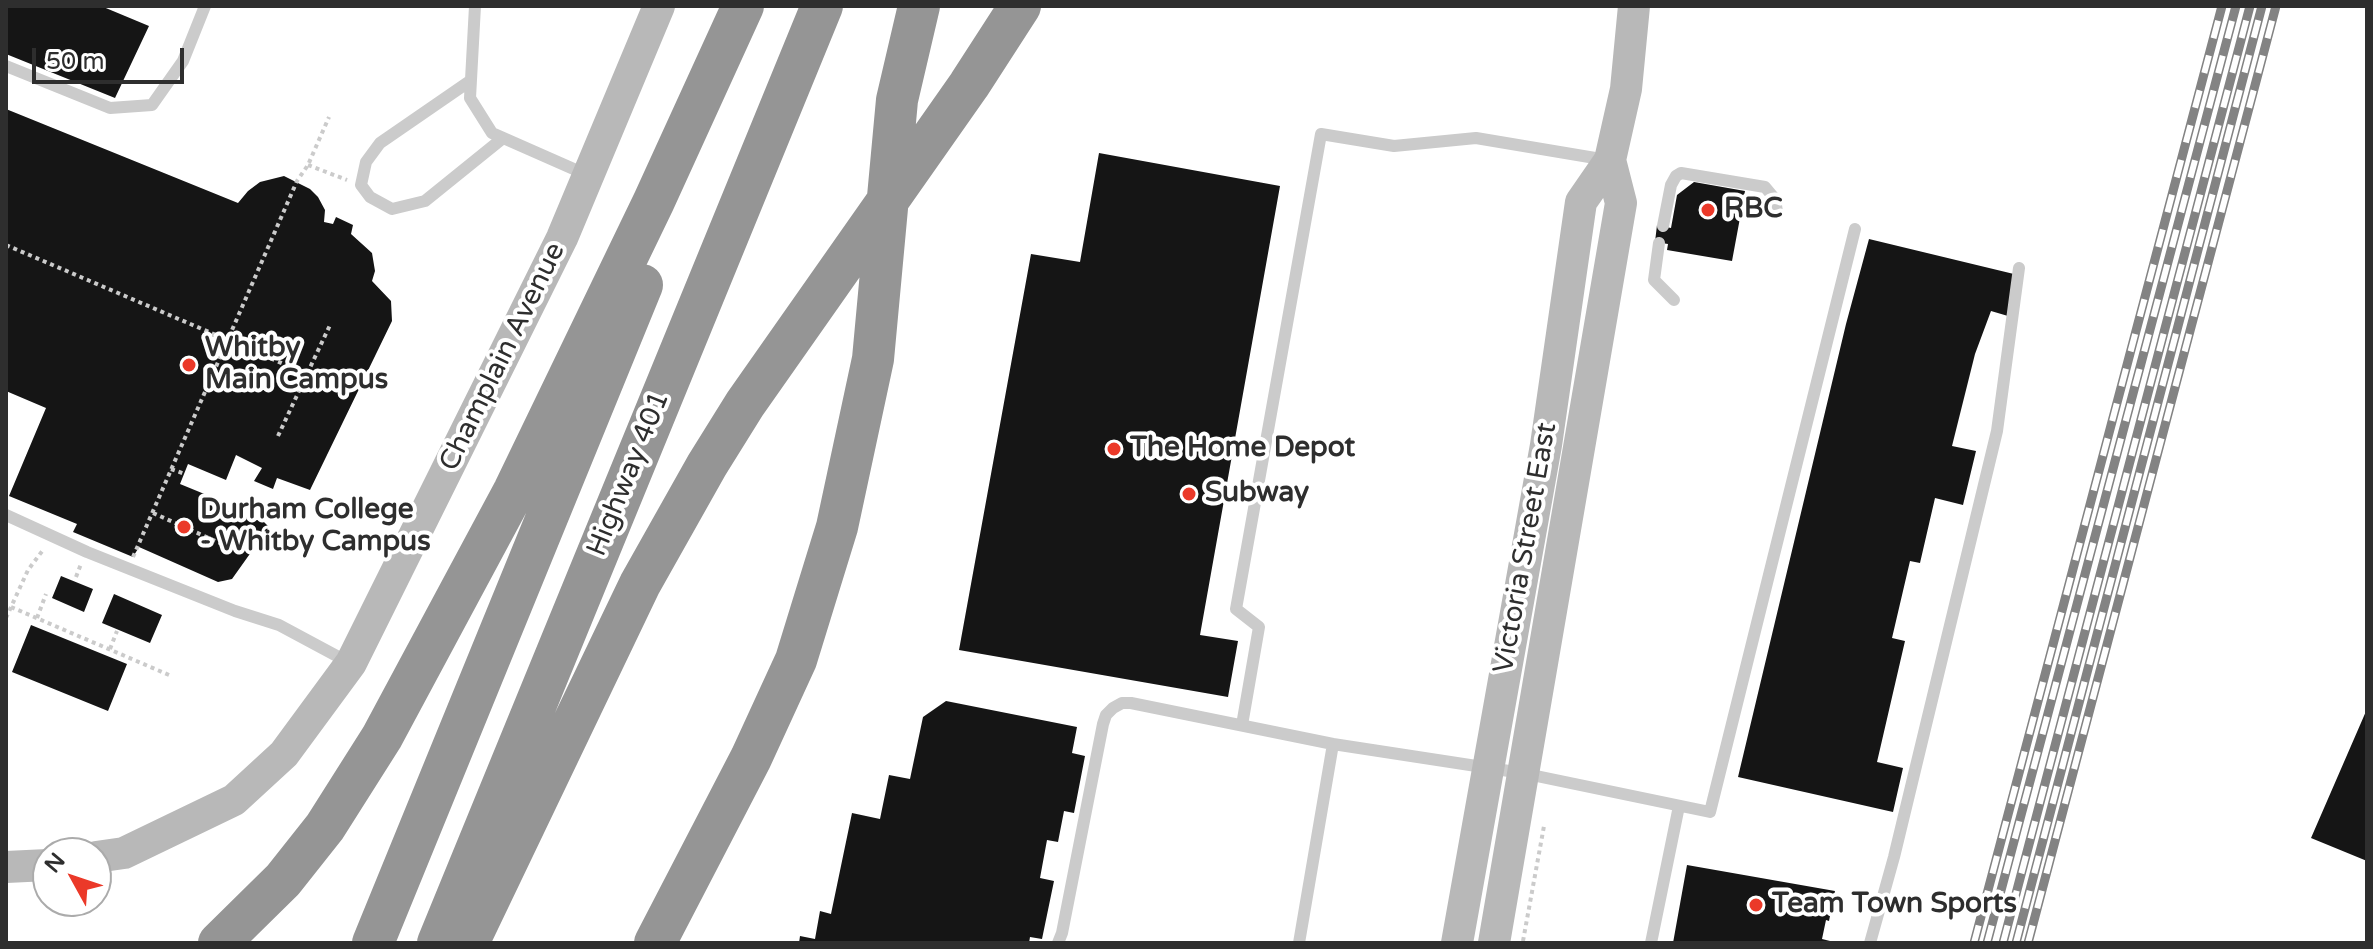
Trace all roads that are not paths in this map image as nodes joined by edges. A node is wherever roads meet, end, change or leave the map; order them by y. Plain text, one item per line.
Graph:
1 (205, 6) edge
2 (475, 6) edge
3 (659, 6) edge
4 (743, 6) edge
5 (755, 6) edge
6 (822, 6) edge
7 (919, 6) edge
8 (1020, 6) edge
9 (1634, 6) edge
10 (6, 66) edge
11 (470, 81) junction
12 (503, 138) junction
13 (1610, 160) junction
14 (588, 176) junction
15 (1777, 212) dead end
16 (1663, 226) dead end
17 (1855, 229) dead end
18 (1659, 243) dead end
19 (2019, 268) dead end
20 (1674, 300) dead end
21 (6, 515) edge
22 (351, 663) junction
23 (1242, 725) junction
24 (1333, 744) junction
25 (1488, 768) junction
26 (1522, 773) junction
27 (1679, 806) junction
28 (112, 855) edge
29 (699, 863) junction
30 (32, 866) edge
31 (6, 867) edge
32 (1303, 942) edge
33 (219, 943) edge
34 (373, 943) edge
35 (438, 943) edge
36 (468, 943) edge
37 (642, 943) edge
38 (655, 943) edge
39 (1058, 943) edge
40 (1457, 943) edge
41 (1494, 943) edge
42 (1651, 943) edge
43 (1870, 943) edge

1 - 10 lane
2 - 11 lane
3 - 14 main road, Champlain Avenue
4 - 33 highway
5 - 34 highway
6 - 35 highway, Highway 401
7 - 29 highway
8 - 36 highway
9 - 13 main road, Victoria Street East
11 - 12 lane
11 - 12 lane
12 - 14 lane
13 - 23 lane
13 - 25 main road, Victoria Street East
13 - 26 main road, Victoria Street East
14 - 22 main road, Champlain Avenue
15 - 16 lane
17 - 27 lane
18 - 20 lane
19 - 43 lane
21 - 22 lane
22 - 28 main road, Champlain Avenue
23 - 24 lane
23 - 39 lane
24 - 25 lane
24 - 32 lane
25 - 26 lane
25 - 40 main road, Victoria Street East
26 - 27 lane
26 - 41 main road, Victoria Street East
27 - 42 lane
29 - 37 highway
29 - 38 highway
30 - 31 main road

